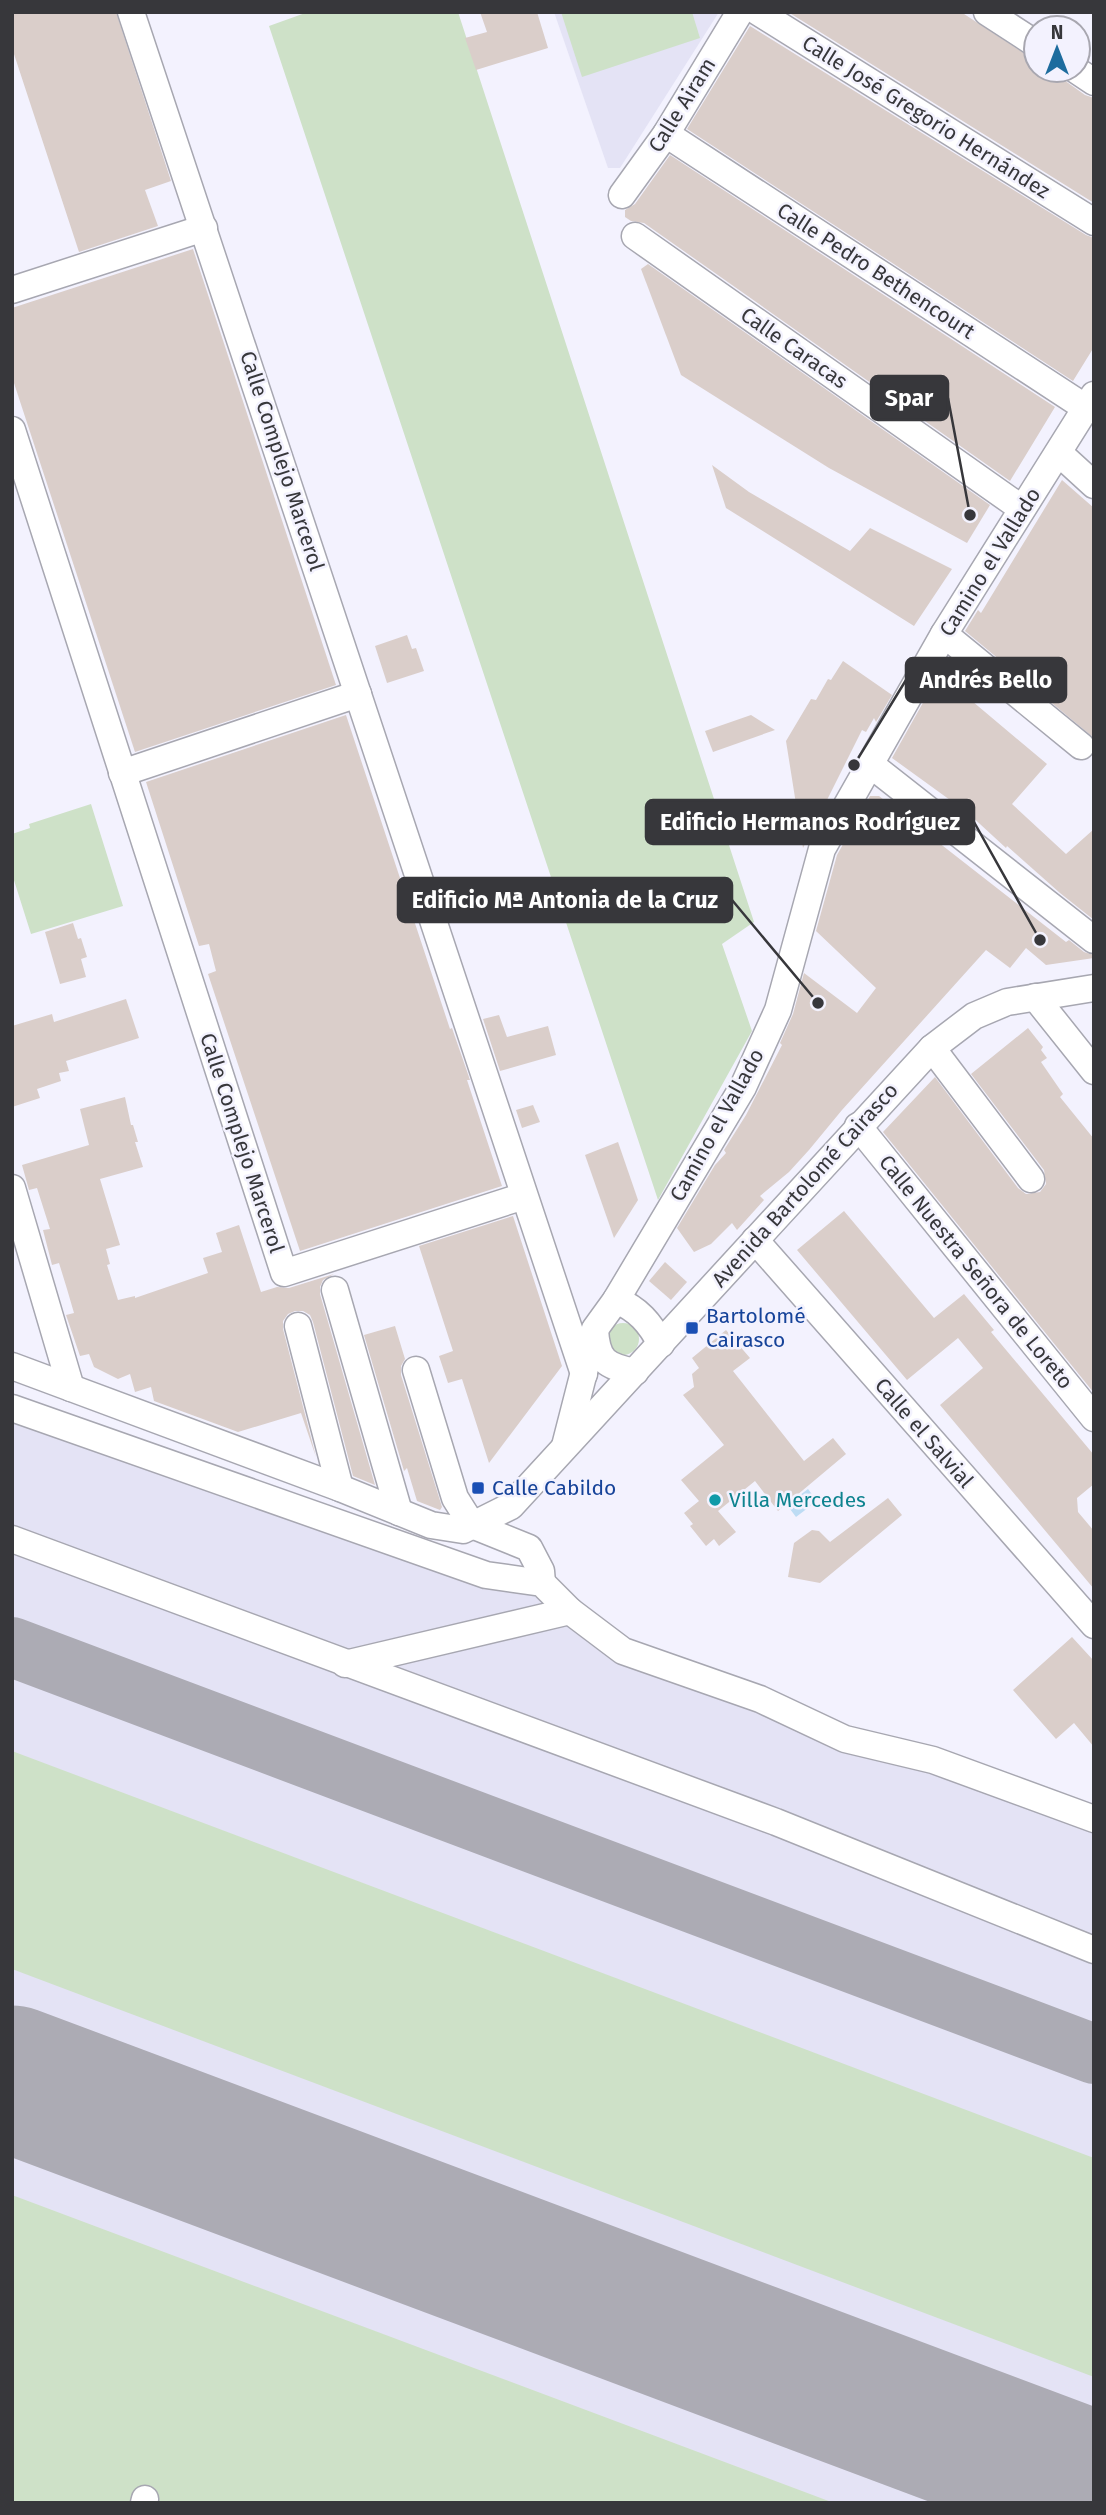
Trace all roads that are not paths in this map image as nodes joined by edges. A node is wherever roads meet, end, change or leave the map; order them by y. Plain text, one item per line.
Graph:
1 (131, 12) edge
2 (740, 12) edge
3 (758, 12) edge
4 (988, 12) edge
5 (1022, 35) edge
6 (666, 134) junction
7 (622, 195) dead end
8 (1094, 222) edge
9 (204, 228) junction
10 (635, 236) dead end
11 (12, 290) edge
12 (1090, 402) edge
13 (12, 430) edge
14 (1059, 453) junction
15 (1094, 485) edge
16 (1021, 509) junction
17 (944, 634) junction
18 (358, 694) junction
19 (1081, 746) dead end
20 (870, 764) junction
21 (122, 773) junction
22 (1094, 940) edge
23 (1094, 988) edge
24 (1035, 997) junction
25 (932, 1048) junction
26 (1094, 1071) edge
27 (858, 1126) junction
28 (1031, 1180) dead end
29 (12, 1188) edge
30 (524, 1195) junction
31 (755, 1240) junction
32 (334, 1290) dead end
33 (616, 1300) junction
34 (567, 1321) junction
35 (298, 1326) dead end
36 (595, 1329) junction
37 (662, 1344) junction
38 (12, 1366) edge
39 (416, 1370) dead end
40 (635, 1372) junction
41 (584, 1374) junction
42 (71, 1388) junction
43 (12, 1408) edge
44 (1094, 1418) edge
45 (564, 1451) junction
46 (340, 1488) junction
47 (400, 1512) junction
48 (467, 1527) junction
49 (12, 1539) edge
50 (542, 1583) junction
51 (570, 1611) junction
52 (1094, 1626) edge
53 (345, 1664) junction
54 (1094, 1819) edge
55 (1094, 1950) edge

1 - 9 street, Calle Complejo Marcerol
2 - 6 street, Calle Airam
3 - 8 street, Calle José Gregorio Hernández
4 - 5 street
6 - 7 street, Calle Airam
6 - 12 street, Calle Pedro Bethencourt
9 - 11 street
9 - 18 street, Calle Complejo Marcerol
10 - 16 street, Calle Caracas
12 - 14 street, Camino el Vallado
13 - 21 street, Calle Complejo Marcerol
14 - 15 street
14 - 16 street, Camino el Vallado
16 - 17 street, Camino el Vallado
17 - 19 street
17 - 20 street, Camino el Vallado
18 - 21 street
18 - 30 street, Calle Complejo Marcerol
20 - 22 street
20 - 33 street, Camino el Vallado
21 - 30 street, Calle Complejo Marcerol
23 - 24 street, Avenida Bartolomé Cairasco
24 - 25 street, Avenida Bartolomé Cairasco
24 - 26 street
25 - 27 street, Avenida Bartolomé Cairasco
25 - 28 street
27 - 31 street, Avenida Bartolomé Cairasco
27 - 44 street, Calle Nuestra Señora de Loreto
29 - 42 street
30 - 34 street, Calle Complejo Marcerol
31 - 37 street, Avenida Bartolomé Cairasco
31 - 52 street, Calle el Salvial
32 - 47 street
33 - 36 street, Camino el Vallado
33 - 37 street
34 - 36 street
34 - 41 street, Calle Complejo Marcerol
35 - 46 street
36 - 40 street
36 - 41 street, Camino el Vallado
37 - 40 street, Avenida Bartolomé Cairasco
38 - 42 street
39 - 48 street
40 - 45 street, Avenida Bartolomé Cairasco
41 - 45 street, Camino el Vallado
42 - 46 street
43 - 50 street
45 - 48 street, Avenida Bartolomé Cairasco
46 - 47 street
47 - 48 street
48 - 50 street
49 - 53 street
50 - 51 street
51 - 53 street
51 - 54 street
53 - 55 street

